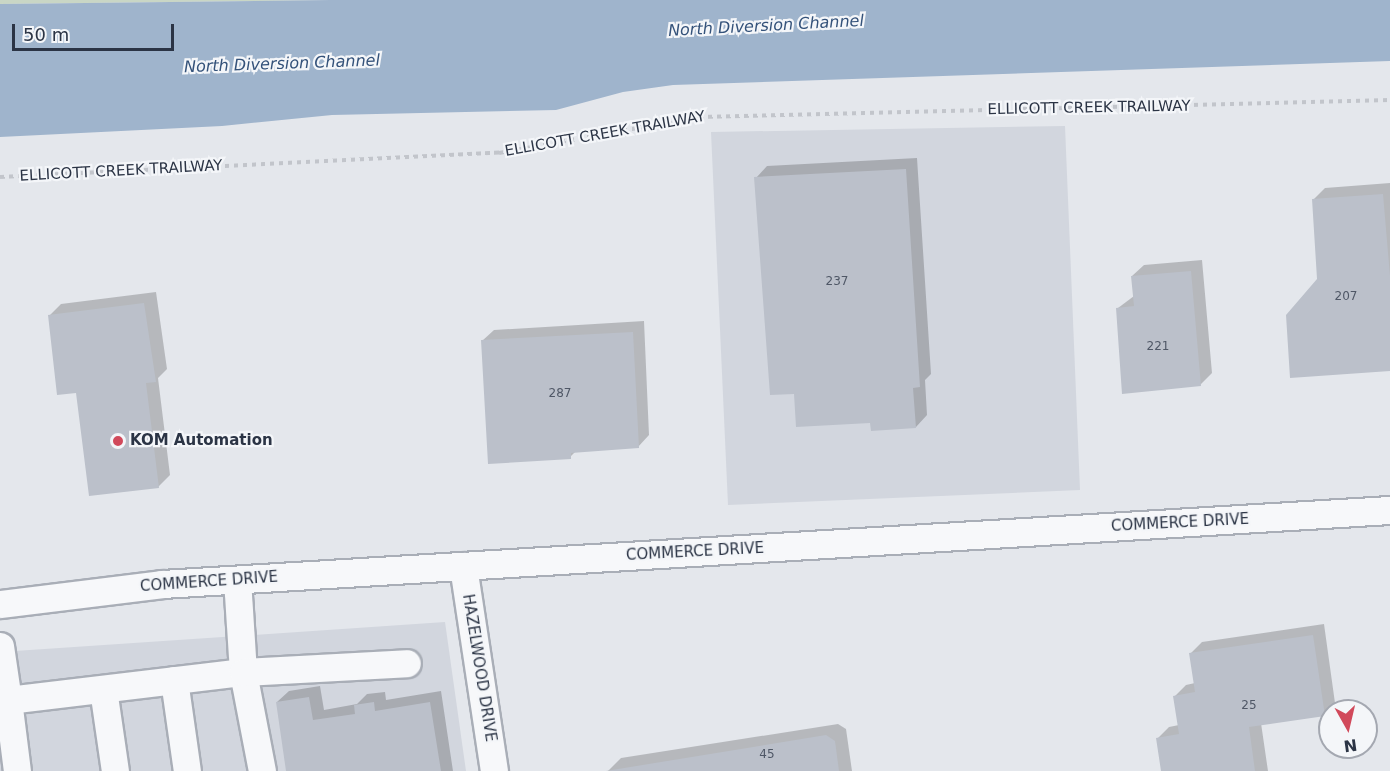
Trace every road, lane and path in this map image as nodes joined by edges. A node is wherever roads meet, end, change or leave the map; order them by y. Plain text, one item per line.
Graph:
1 (1390, 100) edge
2 (0, 177) edge
3 (1390, 510) edge
4 (463, 566) junction
5 (237, 580) junction
6 (0, 604) edge
7 (0, 646) edge
8 (407, 663) dead end
9 (243, 672) junction
10 (174, 680) junction
11 (103, 689) junction
12 (8, 700) junction
13 (17, 771) edge
14 (116, 771) edge
15 (188, 771) edge
16 (262, 771) edge
17 (494, 771) edge

1 - 2 path, ELLICOTT CREEK TRAILWAY
3 - 4 street, COMMERCE DRIVE
4 - 5 street, COMMERCE DRIVE
4 - 17 street, HAZELWOOD DRIVE
5 - 6 street, COMMERCE DRIVE
5 - 9 street
7 - 12 street
8 - 9 street
9 - 10 street
9 - 16 street
10 - 11 street
10 - 15 street
11 - 12 street
11 - 14 street
12 - 13 street

